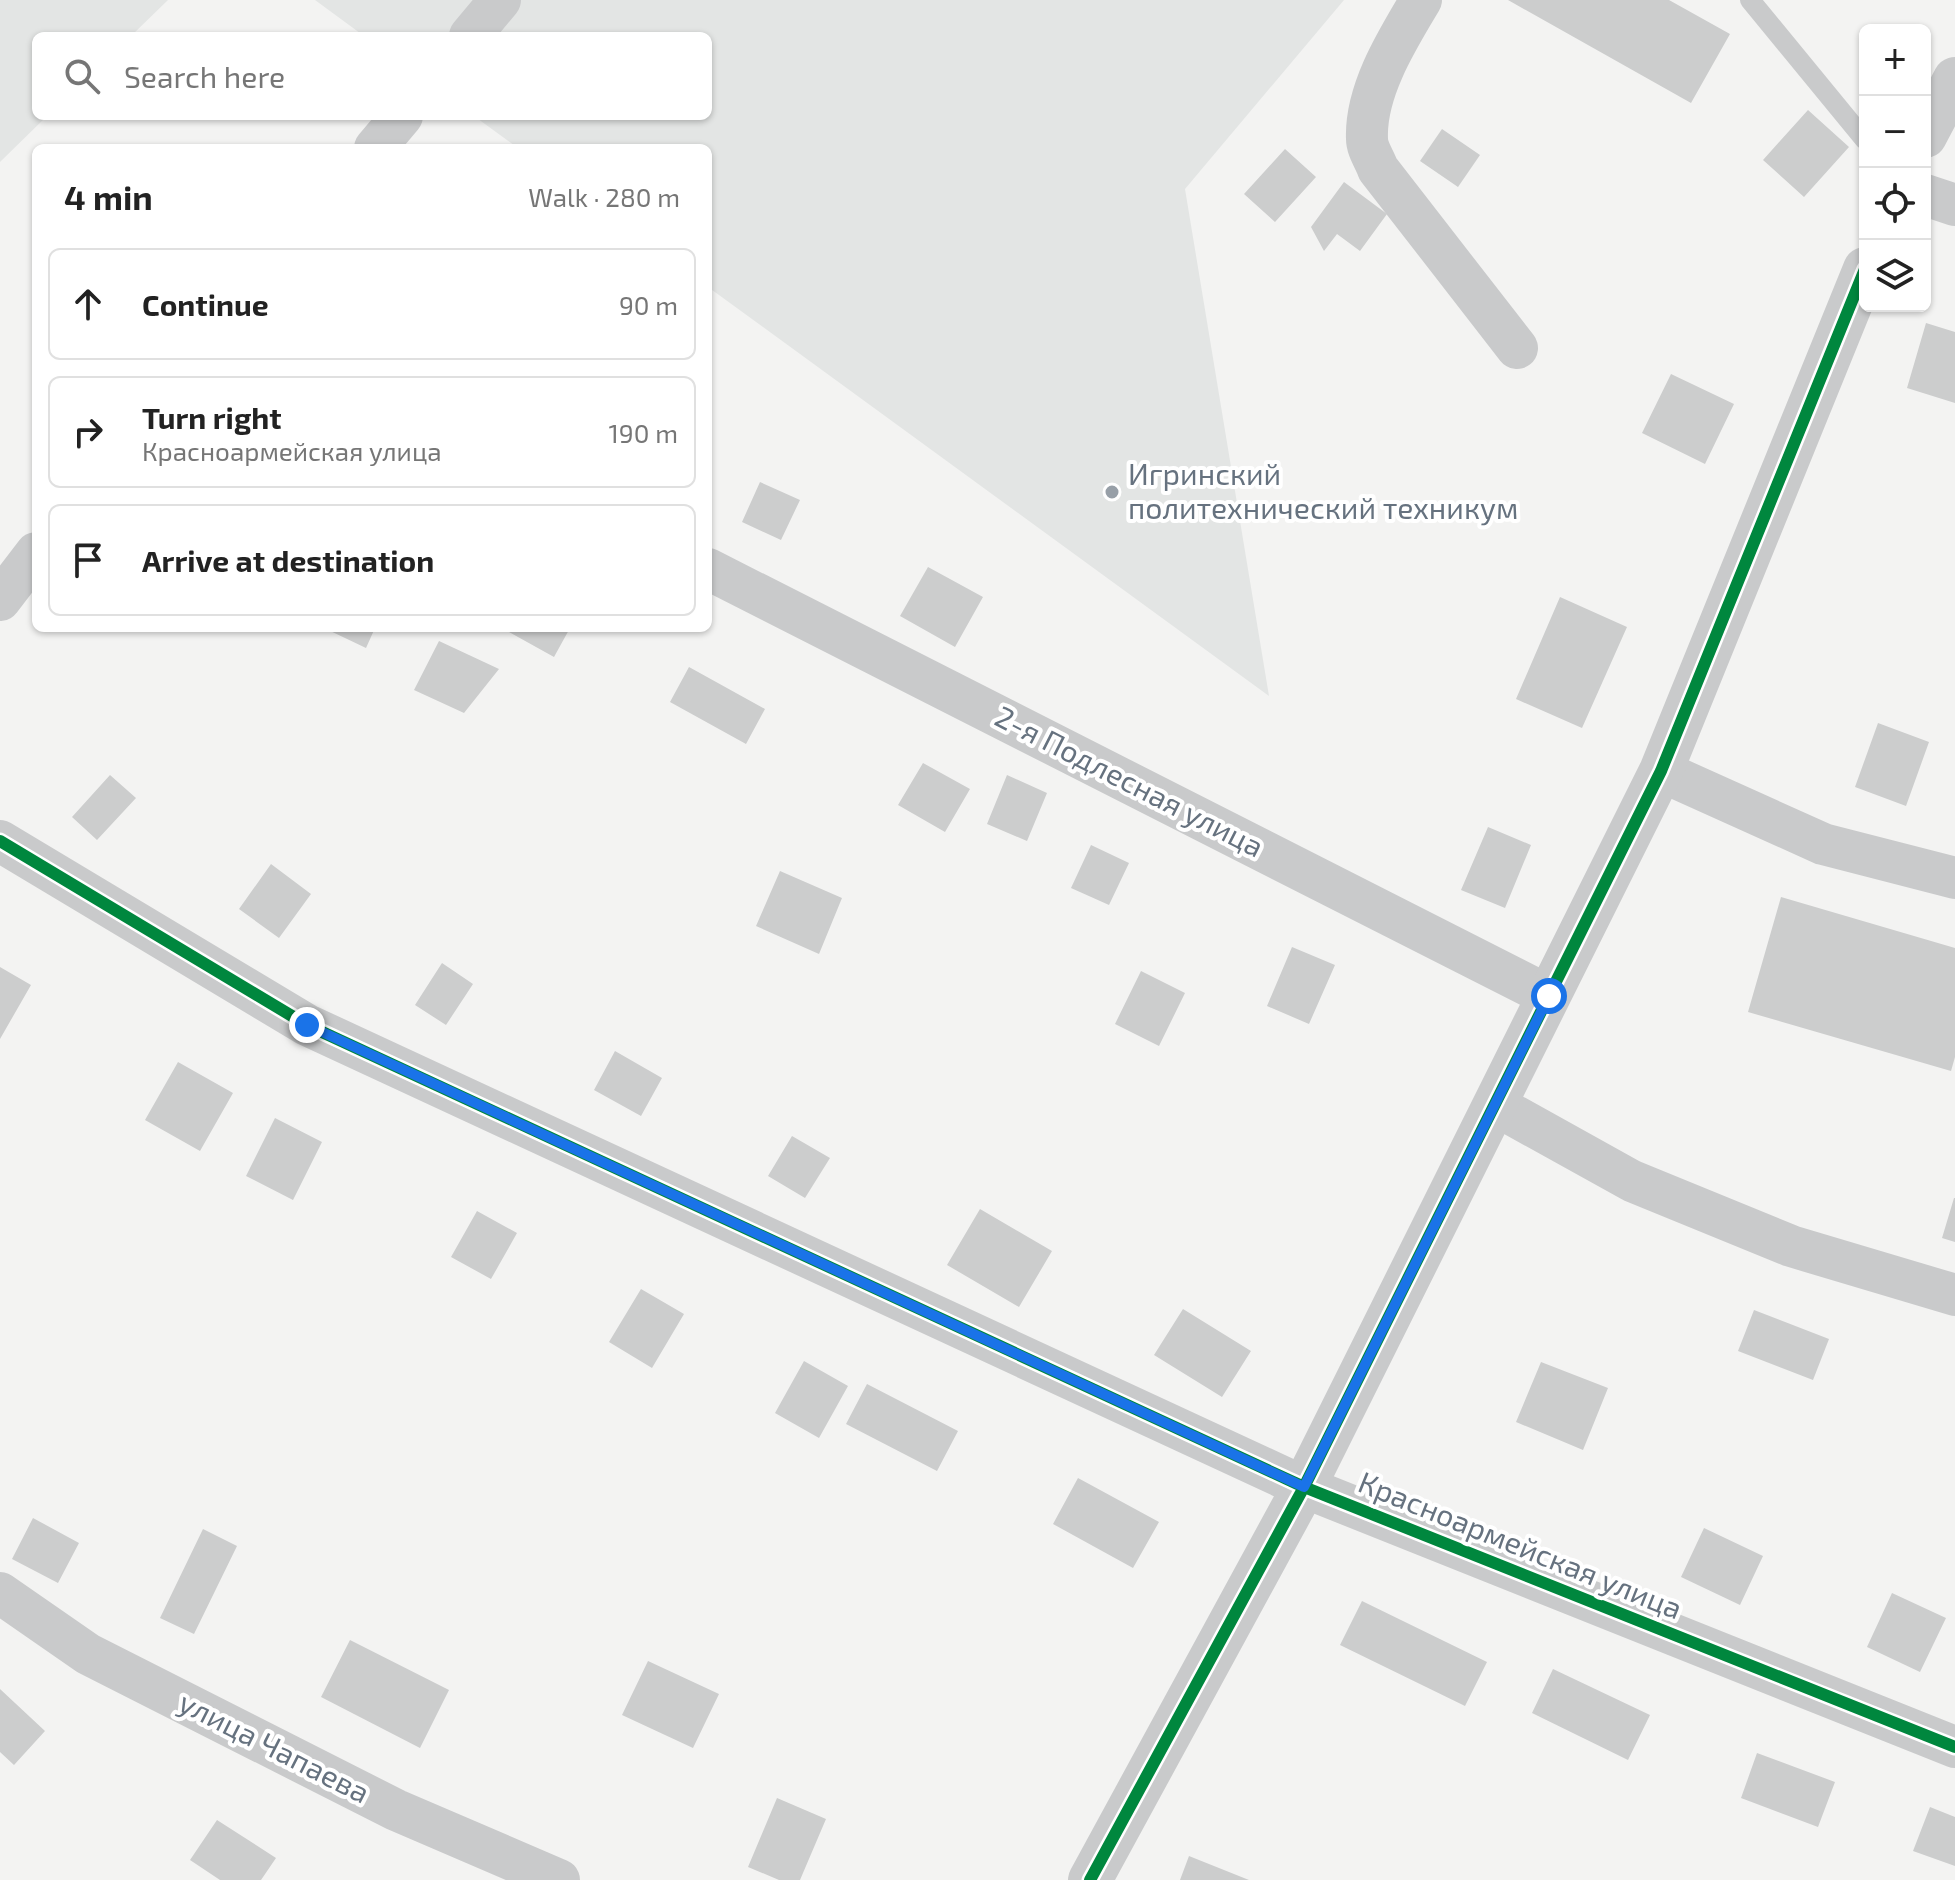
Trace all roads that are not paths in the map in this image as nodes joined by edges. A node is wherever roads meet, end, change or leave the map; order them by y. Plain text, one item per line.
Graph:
1 (500, 0) edge
2 (1421, 0) edge
3 (1750, 0) edge
4 (473, 32) edge
5 (1955, 79) edge
6 (399, 120) edge
7 (1931, 125) edge
8 (1859, 133) edge
9 (378, 144) edge
10 (1931, 197) edge
11 (1955, 205) edge
12 (1859, 284) edge
13 (1517, 348) dead end
14 (32, 558) edge
15 (712, 571) edge
16 (0, 600) edge
17 (1661, 771) junction
18 (0, 841) edge
19 (1955, 878) edge
20 (1549, 996) junction
21 (1495, 1105) junction
22 (1955, 1295) edge
23 (1304, 1487) junction
24 (0, 1593) edge
25 (1955, 1747) edge
26 (559, 1880) edge
27 (1090, 1880) edge

1 - 4 street
2 - 13 street
3 - 8 lane
5 - 7 street
6 - 9 street
10 - 11 street
12 - 17 street
14 - 16 street
15 - 20 street, 2-я Подлесная улица
17 - 19 street
17 - 20 street
18 - 23 street, Красноармейская улица
20 - 21 street
21 - 22 street
21 - 23 street
23 - 25 street, Красноармейская улица
23 - 27 street
24 - 26 street, улица Чапаева

